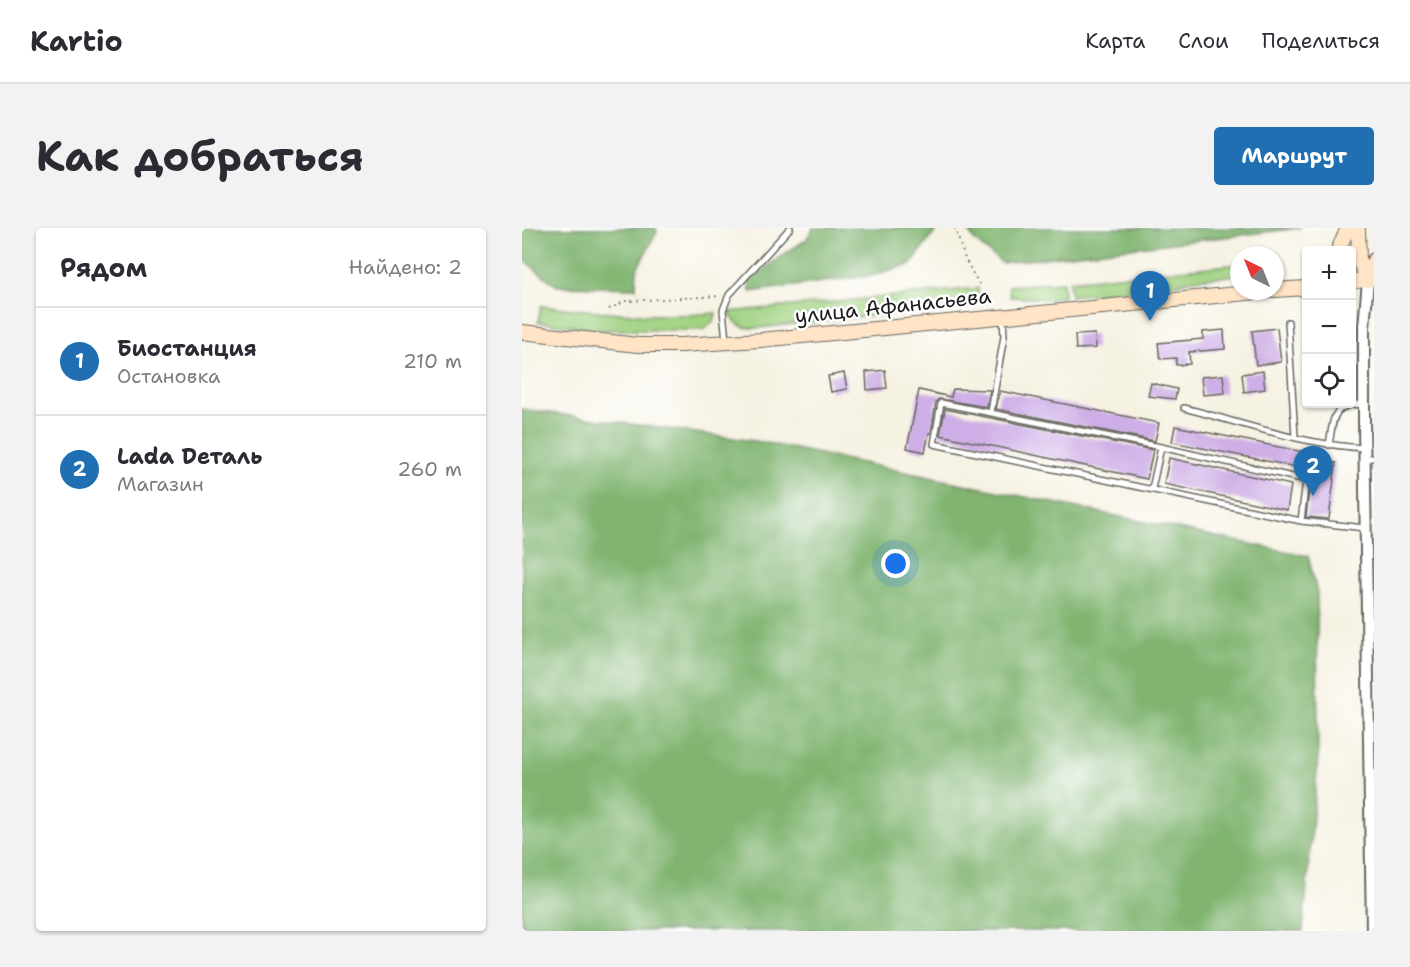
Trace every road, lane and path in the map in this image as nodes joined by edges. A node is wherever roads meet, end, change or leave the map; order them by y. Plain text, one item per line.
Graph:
1 (790, 228) edge
2 (954, 228) edge
3 (1347, 228) edge
4 (1358, 228) edge
5 (1340, 246) edge
6 (1374, 260) edge
7 (1372, 280) edge
8 (1356, 282) edge
9 (980, 284) dead end
10 (1302, 288) edge
11 (1284, 289) edge
12 (1230, 295) edge
13 (729, 296) junction
14 (609, 309) dead end
15 (1003, 316) junction
16 (1288, 322) dead end
17 (522, 332) edge
18 (726, 342) junction
19 (1364, 404) junction
20 (1184, 408) dead end
21 (991, 412) junction
22 (1369, 423) edge
23 (1295, 437) junction
24 (1329, 445) junction
25 (1161, 447) junction
26 (1368, 455) edge
27 (1152, 489) junction
28 (1301, 521) junction
29 (1366, 528) junction
30 (1370, 547) edge
31 (1372, 931) edge

1 - 13 lane
2 - 9 path
3 - 5 main road
4 - 7 main road
6 - 7 main road
7 - 8 main road
7 - 19 street
10 - 11 main road
12 - 15 main road, улица Афанасьева
13 - 14 path
13 - 18 lane
15 - 18 main road, улица Афанасьева
15 - 21 lane
16 - 23 lane
17 - 18 main road, улица Афанасьева
19 - 22 street
19 - 24 lane
20 - 23 lane
21 - 25 lane
21 - 27 lane
22 - 26 street
23 - 24 lane
24 - 26 lane
25 - 27 lane
25 - 28 lane
26 - 29 street
27 - 28 lane
28 - 29 lane
29 - 30 street
30 - 31 street

